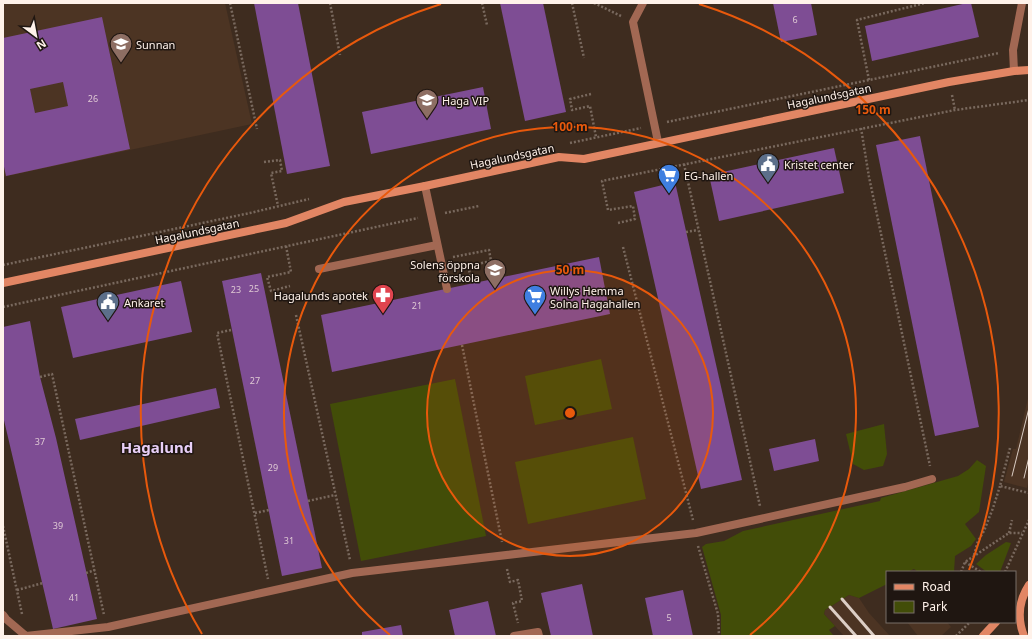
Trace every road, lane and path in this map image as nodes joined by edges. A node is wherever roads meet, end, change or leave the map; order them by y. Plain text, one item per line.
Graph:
1 (230, 3) edge
2 (330, 3) edge
3 (482, 3) edge
4 (572, 3) edge
5 (594, 3) edge
6 (643, 3) edge
7 (925, 3) edge
8 (1022, 3) edge
9 (633, 22) junction
10 (487, 25) dead end
11 (340, 55) dead end
12 (584, 58) dead end
13 (1029, 70) edge
14 (1014, 71) junction
15 (869, 80) dead end
16 (591, 94) dead end
17 (1029, 100) edge
18 (862, 128) junction
19 (257, 129) dead end
20 (596, 138) dead end
21 (658, 142) junction
22 (264, 162) dead end
23 (684, 164) junction
24 (425, 186) junction
25 (278, 206) dead end
26 (480, 206) dead end
27 (431, 215) junction
28 (618, 223) dead end
29 (698, 230) junction
30 (686, 232) dead end
31 (438, 245) junction
32 (286, 246) junction
33 (623, 247) dead end
34 (440, 260) junction
35 (319, 269) dead end
36 (471, 278) dead end
37 (3, 283) edge
38 (290, 286) dead end
39 (447, 289) dead end
40 (3, 307) edge
41 (296, 315) dead end
42 (231, 330) dead end
43 (462, 345) dead end
44 (40, 377) dead end
45 (1010, 448) dead end
46 (932, 479) joint
47 (1000, 486) junction
48 (1029, 493) edge
49 (335, 495) junction
50 (308, 501) dead end
51 (269, 510) dead end
52 (255, 513) junction
53 (762, 518) junction
54 (1012, 520) dead end
55 (1029, 520) edge
56 (3, 526) edge
57 (696, 533) junction
58 (1009, 533) junction
59 (1022, 533) junction
60 (699, 548) dead end
61 (505, 555) junction
62 (974, 556) junction
63 (965, 562) junction
64 (94, 570) junction
65 (961, 571) edge
66 (979, 571) edge
67 (1005, 571) edge
68 (86, 573) dead end
69 (352, 573) junction
70 (510, 582) dead end
71 (43, 583) dead end
72 (1027, 589) edge
73 (17, 590) junction
74 (271, 591) junction
75 (1016, 601) edge
76 (3, 615) edge
77 (969, 623) edge
78 (995, 623) edge
79 (107, 627) junction
80 (520, 630) dead end
81 (26, 636) edge
82 (514, 636) edge
83 (539, 636) edge
84 (719, 636) edge
85 (956, 636) edge
86 (983, 636) edge
87 (1024, 636) edge

1 - 19 path
2 - 11 path
3 - 10 path
4 - 12 path
5 - 9 path
6 - 9 street
7 - 15 path
8 - 14 street
9 - 21 street
13 - 14 street, Hagalundsgatan
14 - 21 street, Hagalundsgatan
16 - 20 path
17 - 18 path
18 - 23 path
18 - 46 path
21 - 24 street, Hagalundsgatan
22 - 25 path
23 - 28 path
23 - 29 path
24 - 27 street
24 - 37 street, Hagalundsgatan
26 - 27 path
27 - 31 street
27 - 32 path
29 - 30 path
29 - 53 path
31 - 34 street
31 - 35 street
32 - 38 path
32 - 40 path
33 - 57 path
34 - 36 path
34 - 39 street
41 - 49 path
42 - 52 path
43 - 61 path
44 - 64 path
45 - 47 path
46 - 53 street
47 - 48 path
47 - 62 path
49 - 50 path
49 - 69 path
51 - 52 path
52 - 74 path
53 - 57 street
54 - 58 path
55 - 59 path
56 - 73 path
57 - 61 street
58 - 59 path
58 - 62 path
59 - 67 path
60 - 84 path
61 - 69 street
62 - 63 path
63 - 65 path
63 - 66 path
64 - 68 path
64 - 79 path
69 - 74 street
70 - 80 path
71 - 73 path
72 - 75 street
72 - 87 street
73 - 81 path
74 - 79 street
76 - 81 street
77 - 85 path
78 - 86 street, bridge
79 - 81 street
82 - 83 street

